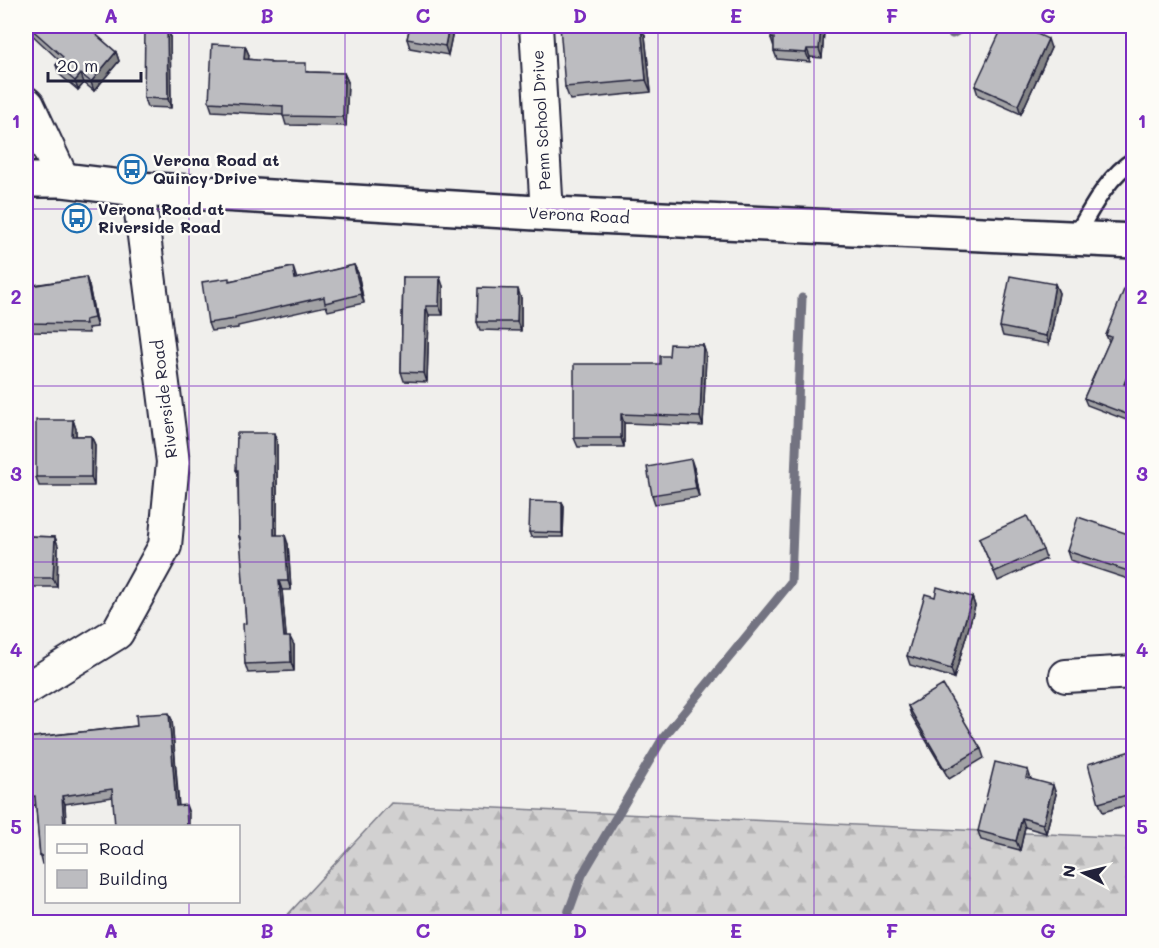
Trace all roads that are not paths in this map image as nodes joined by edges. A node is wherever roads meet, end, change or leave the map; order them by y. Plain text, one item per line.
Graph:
1 (536, 26) edge
2 (26, 104) edge
3 (1134, 160) edge
4 (26, 180) edge
5 (63, 180) junction
6 (138, 189) junction
7 (547, 214) junction
8 (1074, 239) junction
9 (1134, 241) edge
10 (1134, 672) edge
11 (1066, 676) dead end
12 (26, 689) edge

1 - 7 street, Penn School Drive
2 - 5 street
3 - 8 lane
4 - 5 street, Verona Road
5 - 6 street, Verona Road
6 - 7 street, Verona Road
6 - 12 street, Riverside Road
7 - 8 street, Verona Road
8 - 9 street, Verona Road
10 - 11 street

